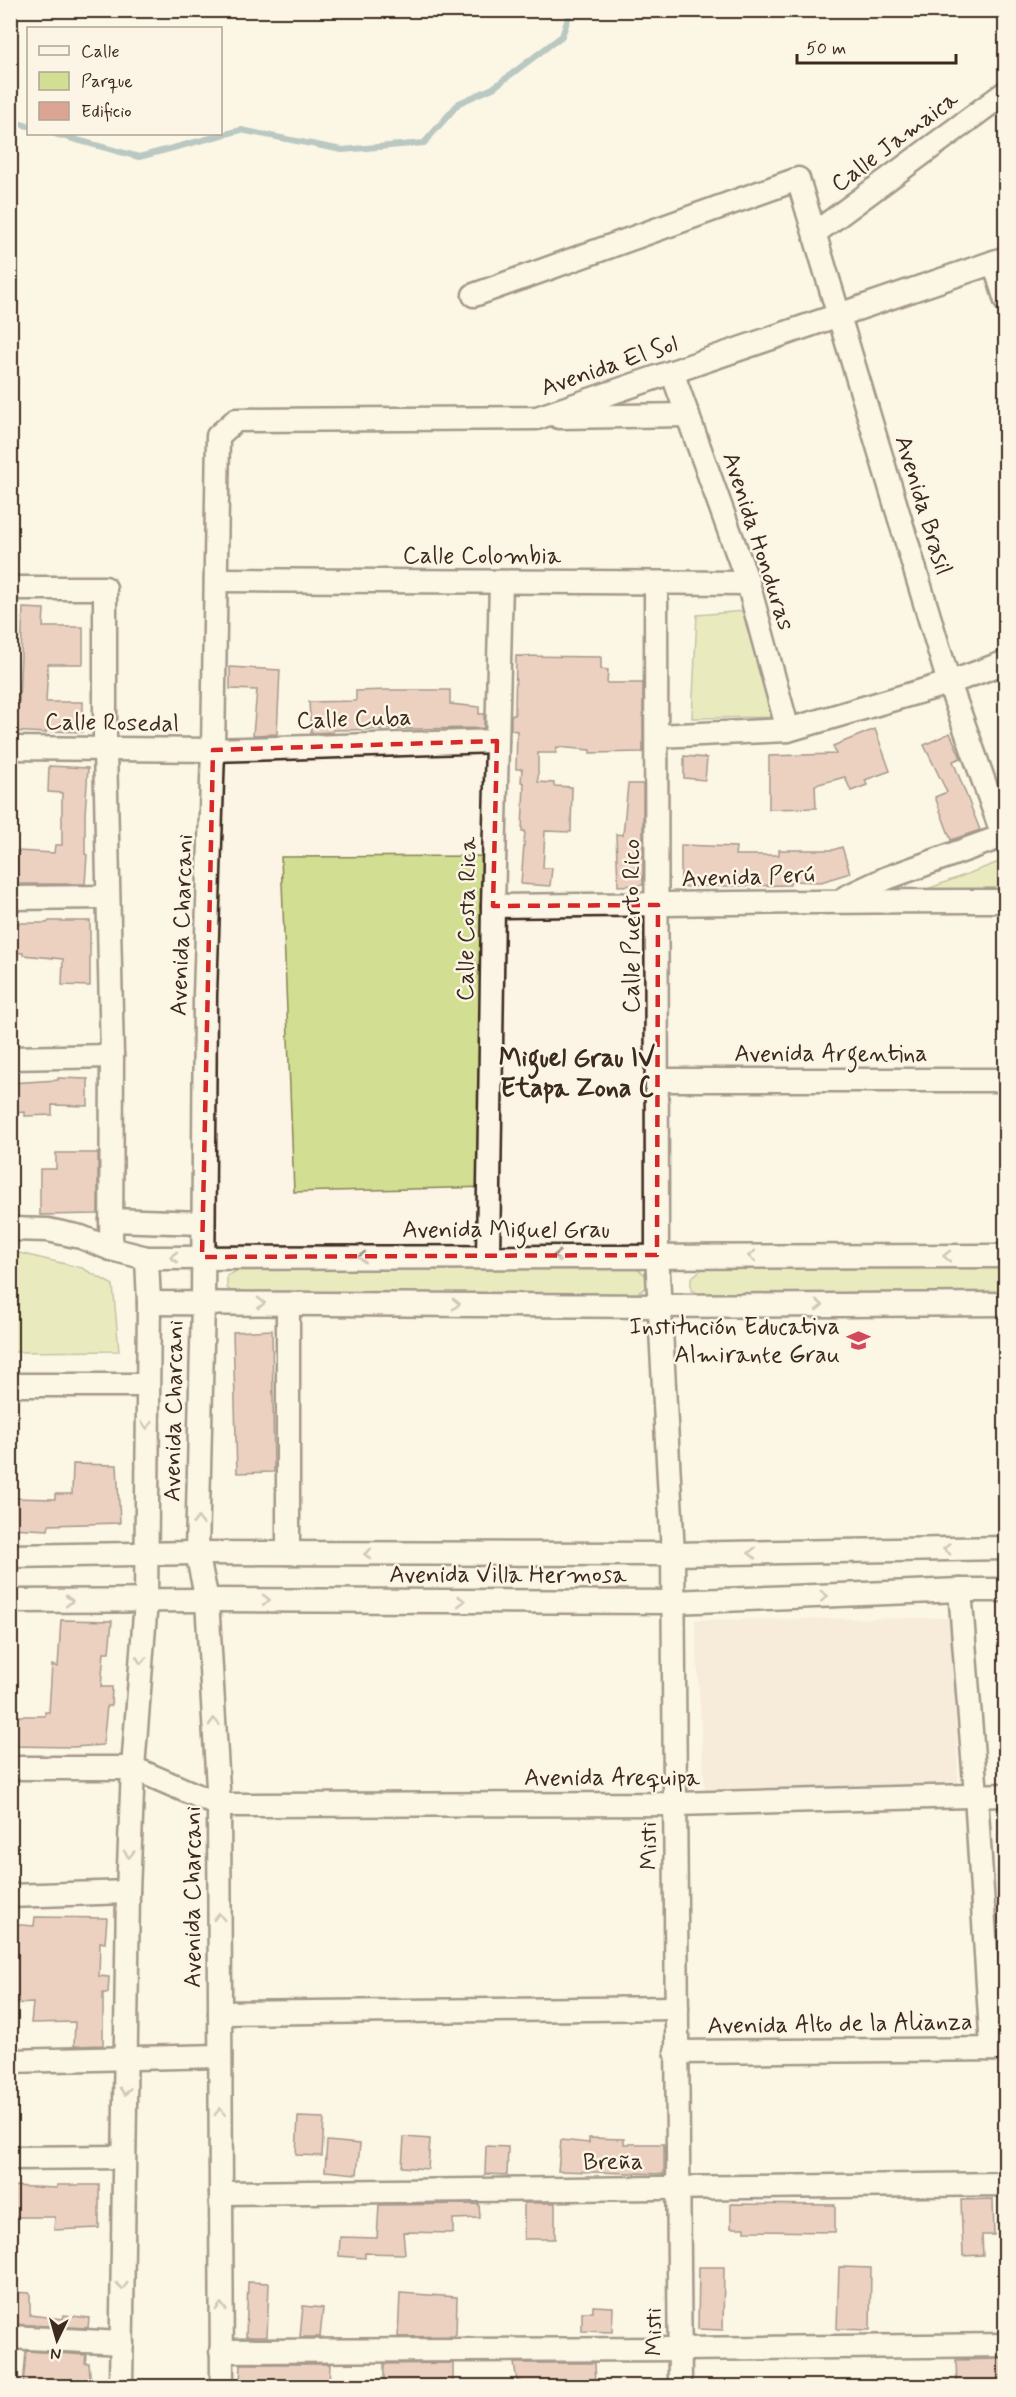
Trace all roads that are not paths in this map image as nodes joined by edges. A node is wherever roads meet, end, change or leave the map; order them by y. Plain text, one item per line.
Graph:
1 (1005, 92) edge
2 (815, 233) junction
3 (1000, 260) edge
4 (474, 295) dead end
5 (1005, 301) edge
6 (838, 314) junction
7 (672, 372) junction
8 (688, 414) junction
9 (537, 418) junction
10 (218, 436) joint
11 (216, 580) junction
12 (501, 582) junction
13 (656, 583) junction
14 (748, 583) junction
15 (10, 588) edge
16 (1005, 662) edge
17 (949, 683) junction
18 (788, 730) junction
19 (657, 736) junction
20 (497, 741) junction
21 (10, 748) edge
22 (105, 748) junction
23 (213, 750) junction
24 (1005, 838) edge
25 (108, 897) junction
26 (10, 898) edge
27 (839, 900) junction
28 (1005, 901) edge
29 (658, 905) junction
30 (493, 906) junction
31 (112, 1056) junction
32 (10, 1058) edge
33 (657, 1080) junction
34 (1005, 1080) edge
35 (111, 1220) junction
36 (202, 1223) junction
37 (10, 1229) edge
38 (111, 1249) junction
39 (657, 1256) junction
40 (1005, 1256) edge
41 (202, 1257) junction
42 (488, 1257) junction
43 (147, 1258) junction
44 (149, 1303) junction
45 (203, 1303) junction
46 (288, 1304) junction
47 (1005, 1304) edge
48 (659, 1305) junction
49 (10, 1385) edge
50 (147, 1385) junction
51 (1005, 1548) edge
52 (197, 1553) junction
53 (288, 1553) junction
54 (673, 1554) junction
55 (146, 1555) junction
56 (10, 1556) edge
57 (960, 1590) junction
58 (1005, 1590) edge
59 (207, 1600) junction
60 (10, 1601) edge
61 (146, 1601) junction
62 (673, 1602) junction
63 (10, 1768) edge
64 (133, 1768) junction
65 (976, 1795) junction
66 (1005, 1795) edge
67 (675, 1804) junction
68 (219, 1805) junction
69 (128, 1892) junction
70 (10, 1896) edge
71 (677, 2008) junction
72 (220, 2013) junction
73 (999, 2049) edge
74 (676, 2052) junction
75 (220, 2056) junction
76 (126, 2059) junction
77 (10, 2061) edge
78 (123, 2157) junction
79 (10, 2158) edge
80 (1005, 2184) edge
81 (678, 2187) junction
82 (220, 2193) junction
83 (10, 2337) edge
84 (122, 2343) junction
85 (1005, 2344) edge
86 (680, 2349) junction
87 (221, 2351) junction
88 (121, 2386) edge
89 (222, 2386) edge
90 (680, 2386) edge

1 - 2 street, Calle Jamaica
2 - 4 street, Avenida Brasil
2 - 6 street, Avenida Brasil
3 - 5 street
3 - 6 street, Avenida El Sol
6 - 7 street, Avenida El Sol
6 - 17 street, Avenida Brasil
7 - 8 street, Avenida Honduras
7 - 9 street, Avenida El Sol
8 - 9 street
8 - 14 street, Avenida Honduras
9 - 10 street, Avenida El Sol
10 - 11 street, Avenida Charcani
11 - 12 street, Calle Colombia
11 - 23 street, Avenida Charcani
12 - 13 street, Calle Colombia
12 - 20 street, Calle Costa Rica
13 - 14 street, Calle Colombia
13 - 19 street, Calle Puerto Rico
14 - 18 street, Avenida Honduras
15 - 22 street
16 - 17 street
17 - 18 street
17 - 24 street, Avenida Brasil
18 - 19 street
19 - 29 street, Calle Puerto Rico
20 - 23 street, Calle Cuba
20 - 30 street, Calle Costa Rica
21 - 22 street, Calle Rosedal
22 - 23 street, Calle Rosedal
22 - 25 street
23 - 36 street, Avenida Charcani
24 - 27 street
25 - 26 street
25 - 31 street
27 - 28 street, Avenida Perú
27 - 29 street, Avenida Perú
29 - 30 street, Avenida Perú
29 - 33 street, Calle Puerto Rico
30 - 42 street, Calle Costa Rica
31 - 32 street
31 - 35 street
33 - 34 street, Avenida Argentina
33 - 39 street, Calle Puerto Rico
35 - 36 street
35 - 38 street
36 - 41 street, Avenida Charcani
37 - 38 street, Avenida Miguel Grau
38 - 43 street, Avenida Miguel Grau
40 -> 39 street, Avenida Miguel Grau
39 -> 42 street, Avenida Miguel Grau
39 - 48 street, Calle Puerto Rico
42 -> 41 street, Avenida Miguel Grau
41 -> 43 street, Avenida Miguel Grau
41 - 45 street, Avenida Charcani
43 - 44 street, Avenida Charcani
44 - 45 street
44 - 50 street, Avenida Charcani
45 -> 46 street
52 -> 45 street, Avenida Charcani
46 -> 48 street
46 - 53 street
48 -> 47 street
48 - 54 street, Misti
49 - 50 street
50 -> 55 street, Avenida Charcani
51 -> 54 street, Avenida Villa Hermosa
52 - 53 street, Avenida Villa Hermosa
52 - 55 street, Avenida Villa Hermosa
52 - 59 street, Avenida Charcani
54 -> 53 street, Avenida Villa Hermosa
54 - 62 street, Misti
55 - 56 street, Avenida Villa Hermosa
55 - 61 street, Avenida Charcani
57 - 58 street, Avenida Villa Hermosa
62 -> 57 street, Avenida Villa Hermosa
57 - 65 street
59 - 61 street, Avenida Villa Hermosa
59 -> 62 street, Avenida Villa Hermosa
68 -> 59 street, Avenida Charcani
60 -> 61 street, Avenida Villa Hermosa
61 -> 64 street, Avenida Charcani
62 - 67 street, Misti
63 - 64 street
64 - 68 street
64 -> 69 street, Avenida Charcani
65 - 66 street, Avenida Arequipa
65 - 67 street, Avenida Arequipa
65 - 73 street
67 - 68 street, Avenida Arequipa
67 - 71 street, Misti
72 -> 68 street, Avenida Charcani
69 - 70 street
69 - 76 street, Avenida Charcani
71 - 72 street
71 - 74 street, Misti
72 - 75 street, Avenida Charcani
73 - 74 street, Avenida Alto de la Alianza
74 - 81 street, Misti
75 - 76 street
82 -> 75 street, Avenida Charcani
76 - 77 street
76 -> 78 street, Avenida Charcani
78 - 79 street
78 -> 84 street, Avenida Charcani
80 - 81 street, Breña
81 - 82 street, Breña
81 - 86 street, Misti
87 -> 82 street, Avenida Charcani
83 - 84 street
84 - 88 street, Avenida Charcani
85 - 86 street
86 - 87 street
86 - 90 street, Misti
87 - 89 street, Avenida Charcani

